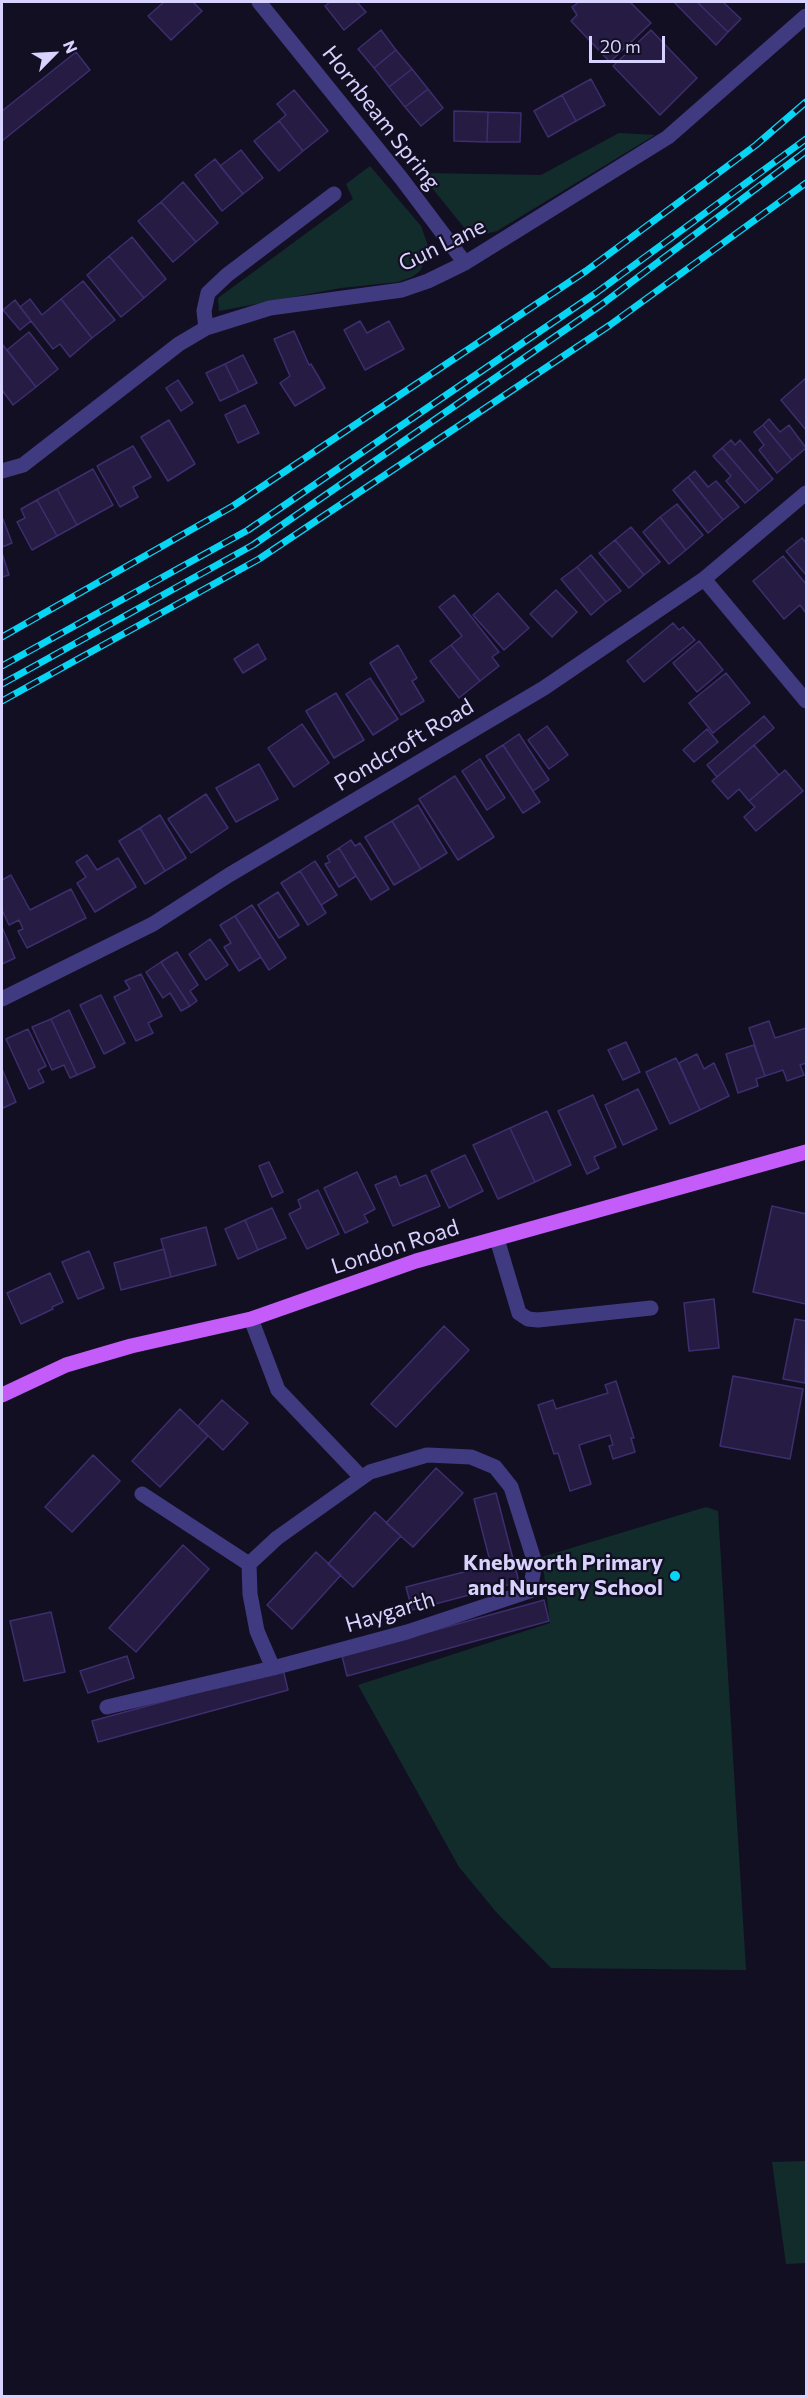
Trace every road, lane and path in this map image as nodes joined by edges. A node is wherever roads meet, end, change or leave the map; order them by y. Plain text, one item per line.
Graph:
1 (260, 2) edge
2 (807, 16) edge
3 (334, 195) dead end
4 (465, 263) junction
5 (206, 328) junction
6 (2, 471) edge
7 (807, 493) edge
8 (704, 579) junction
9 (807, 701) edge
10 (2, 999) edge
11 (807, 1152) edge
12 (497, 1239) junction
13 (651, 1308) dead end
14 (251, 1319) junction
15 (2, 1395) edge
16 (361, 1477) junction
17 (142, 1494) dead end
18 (249, 1564) junction
19 (273, 1668) junction
20 (107, 1707) dead end

1 - 4 street, Hornbeam Spring
2 - 4 street, Gun Lane
3 - 5 street
4 - 5 street, Gun Lane
5 - 6 street, Gun Lane
7 - 8 street, Pondcroft Road
8 - 9 street
8 - 10 street, Pondcroft Road
11 - 12 main road, London Road
12 - 13 street
12 - 14 main road, London Road
14 - 15 main road, London Road
14 - 16 street
16 - 18 street, Haygarth
16 - 19 street, Haygarth
17 - 18 street
18 - 19 street
19 - 20 street

